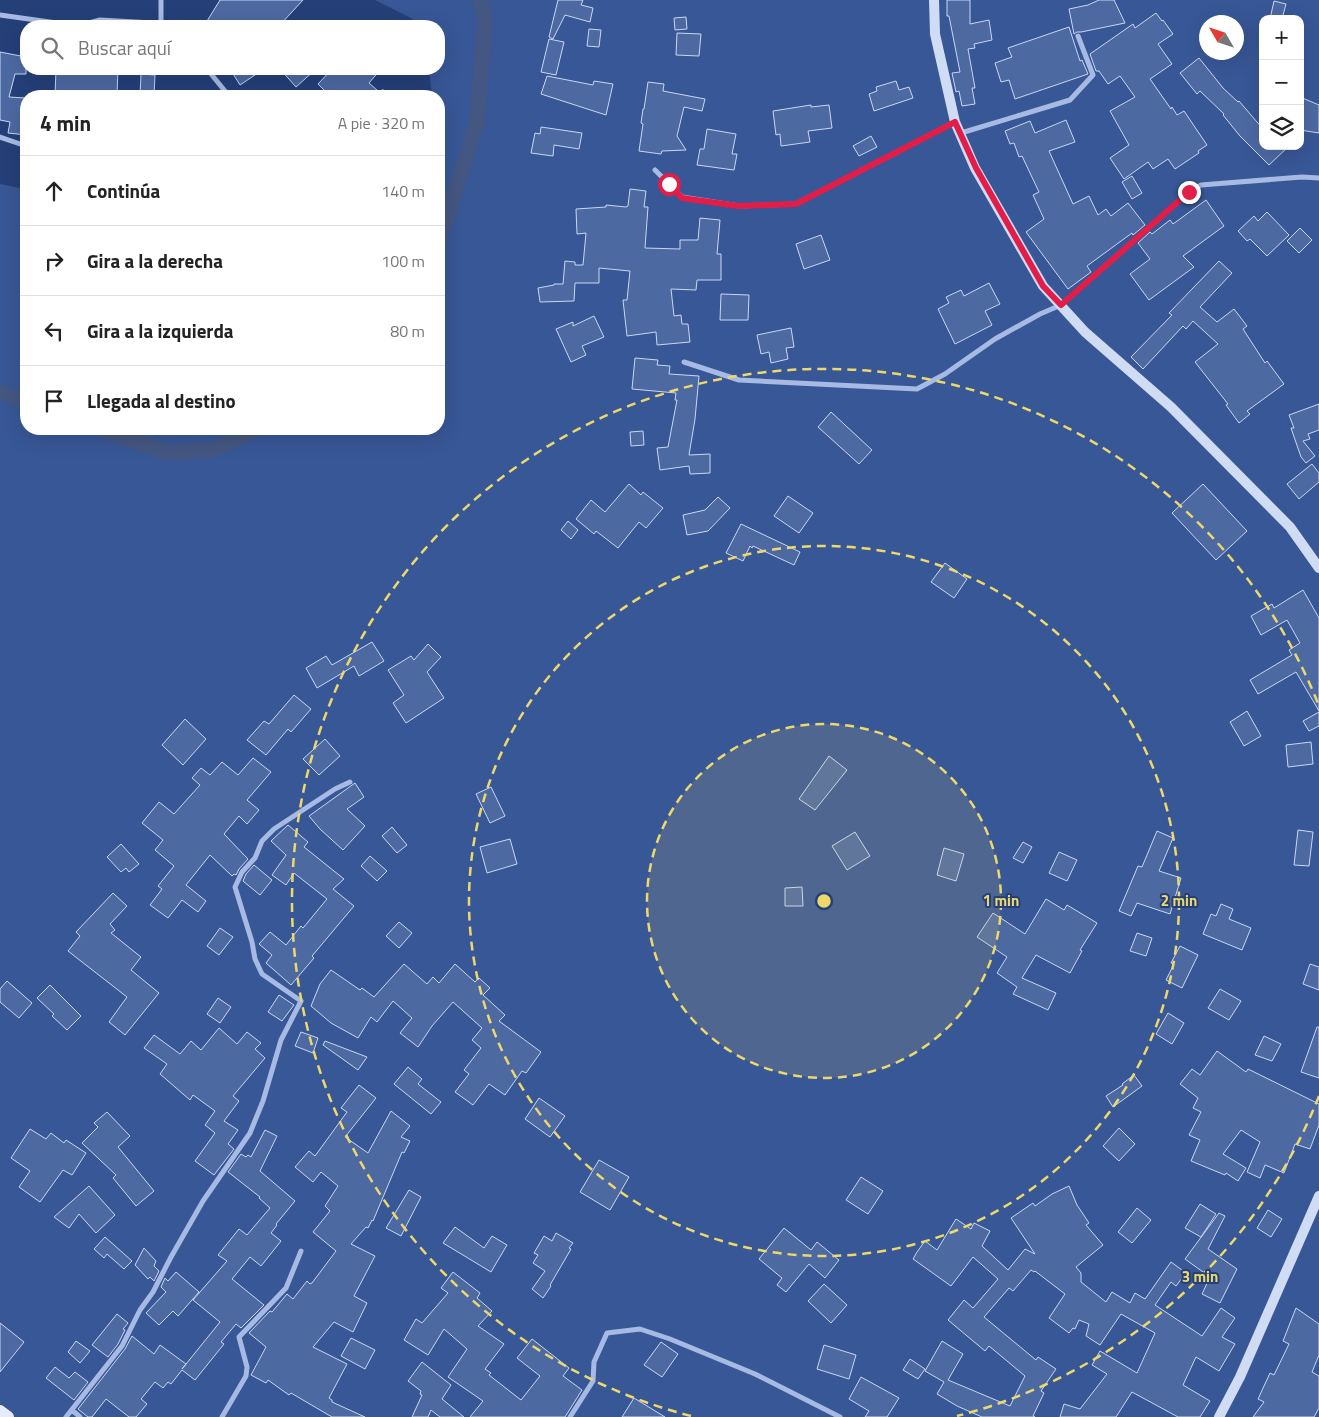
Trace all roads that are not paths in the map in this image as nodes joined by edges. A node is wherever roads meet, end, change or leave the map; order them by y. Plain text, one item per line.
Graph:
1 (161, 0) edge
2 (934, 0) edge
3 (0, 15) edge
4 (35, 20) edge
5 (161, 20) edge
6 (1078, 36) dead end
7 (212, 75) edge
8 (225, 90) edge
9 (955, 122) junction
10 (960, 134) junction
11 (0, 137) edge
12 (20, 144) edge
13 (656, 170) dead end
14 (1319, 178) edge
15 (1061, 305) junction
16 (684, 362) dead end
17 (1319, 568) edge
18 (350, 782) dead end
19 (1319, 1196) edge
20 (1316, 1213) edge
21 (302, 1250) dead end
22 (72, 1410) junction
23 (0, 1411) edge
24 (8, 1417) edge
25 (66, 1417) edge
26 (80, 1417) edge
27 (222, 1417) edge
28 (570, 1417) edge
29 (840, 1417) edge
30 (1219, 1417) edge

1 - 5 street
2 - 9 street
3 - 4 street
6 - 10 street
7 - 8 street
9 - 10 street
9 - 13 street
10 - 15 street
11 - 12 street
14 - 15 street
15 - 16 street
15 - 17 street
18 - 22 street
19 - 20 street
20 - 30 street
21 - 27 street
22 - 25 street
22 - 26 street
23 - 24 main road
28 - 29 street

